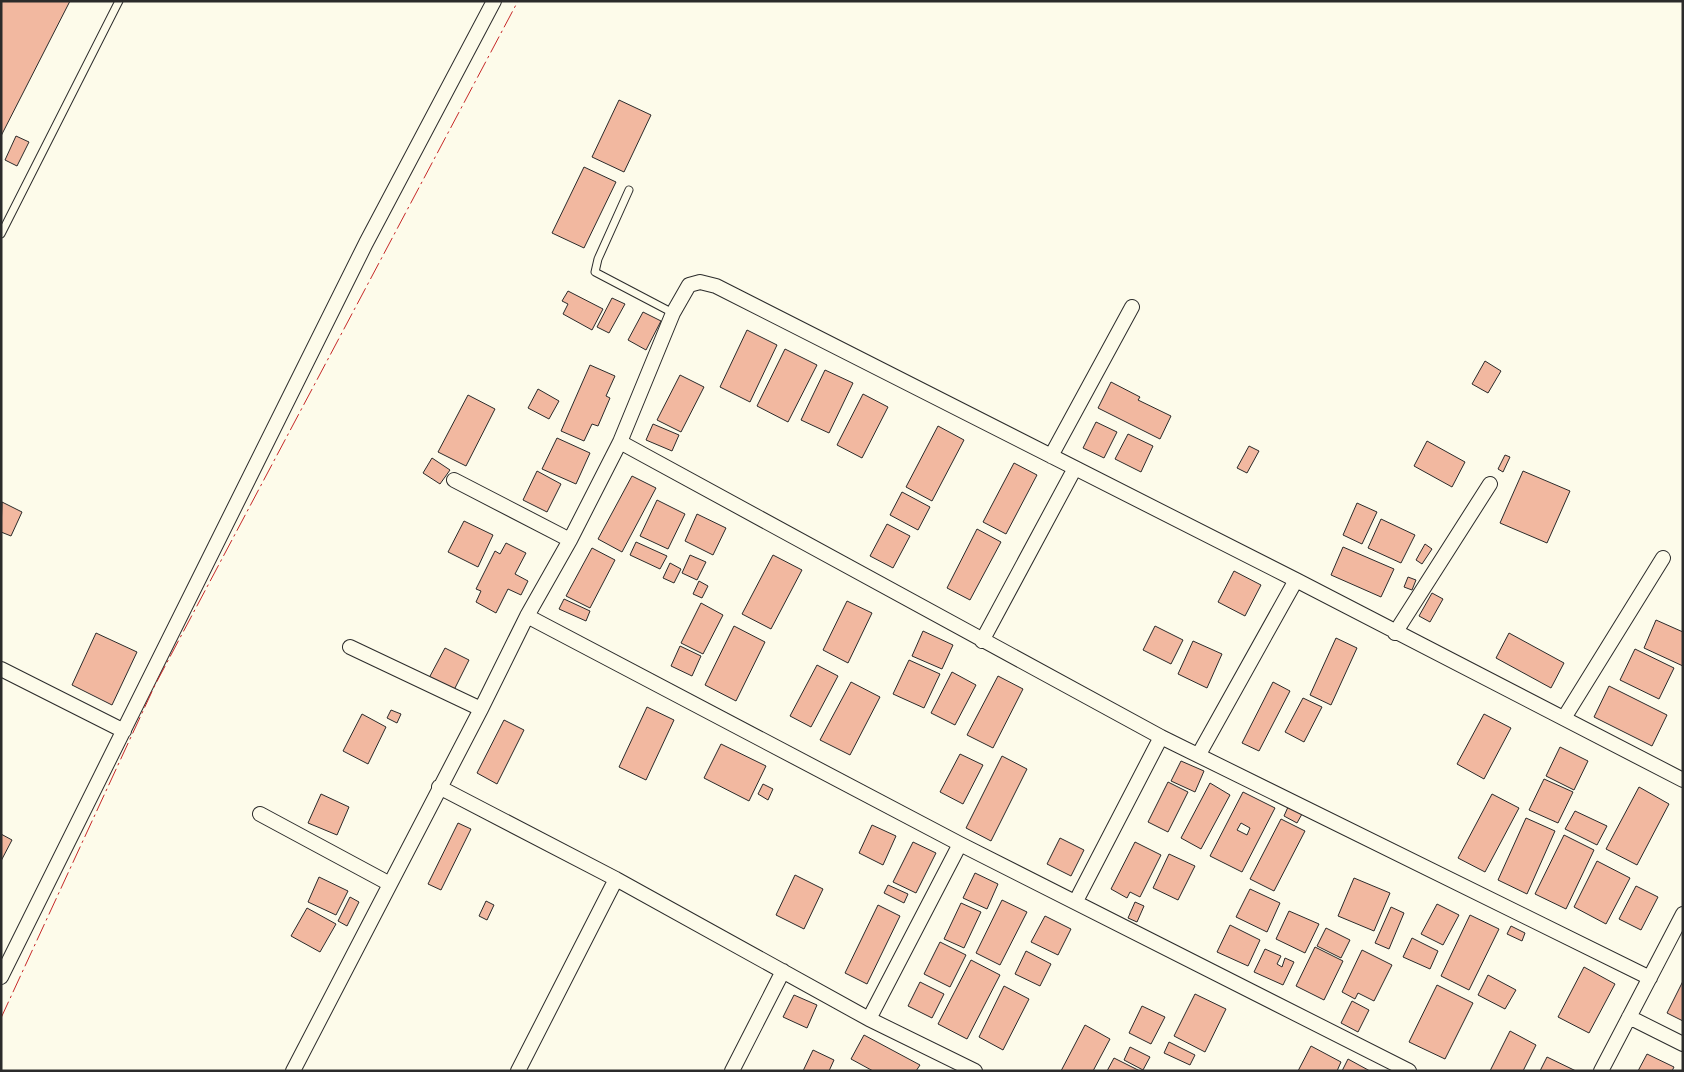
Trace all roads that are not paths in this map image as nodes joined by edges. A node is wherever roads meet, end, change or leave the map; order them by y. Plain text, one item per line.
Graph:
1 (119, 1) edge
2 (494, 1) edge
3 (629, 190) dead end
4 (1, 234) edge
5 (1132, 307) dead end
6 (673, 313) junction
7 (620, 442) junction
8 (1051, 456) junction
9 (1075, 468) junction
10 (454, 480) dead end
11 (1490, 484) dead end
12 (570, 540) junction
13 (1663, 558) dead end
14 (1296, 580) junction
15 (527, 616) junction
16 (1395, 633) junction
17 (982, 641) junction
18 (350, 647) dead end
19 (1, 669) edge
20 (481, 709) junction
21 (1564, 718) junction
22 (124, 731) junction
23 (1161, 737) junction
24 (1199, 754) junction
25 (1683, 780) edge
26 (439, 787) junction
27 (260, 814) dead end
28 (960, 844) junction
29 (616, 879) junction
30 (390, 884) junction
31 (1076, 901) junction
32 (1683, 914) edge
33 (783, 971) junction
34 (1, 977) edge
35 (1650, 978) junction
36 (1629, 1017) junction
37 (869, 1019) junction
38 (1683, 1044) edge
39 (950, 1065) edge
40 (293, 1071) edge
41 (518, 1071) edge
42 (732, 1071) edge
43 (975, 1071) edge
44 (1409, 1071) edge
45 (1601, 1071) edge

1 - 4 lane
2 - 22 street
3 - 6 lane
5 - 8 street
6 - 7 street
6 - 8 street
7 - 12 street
7 - 17 street
8 - 9 street
9 - 14 street
9 - 17 street
10 - 12 street
11 - 16 street
12 - 15 street
13 - 21 street
14 - 16 street
14 - 24 street
15 - 20 street
15 - 28 street
16 - 21 street
17 - 23 street
18 - 20 street
19 - 22 street
20 - 26 street
21 - 25 street
22 - 34 street
23 - 24 street
23 - 31 street
24 - 35 street
26 - 29 street
26 - 30 street
27 - 30 street
28 - 31 street
28 - 37 street
29 - 33 street
29 - 41 street
30 - 40 street
31 - 44 street
32 - 35 street
33 - 37 street
33 - 42 street
35 - 36 street
36 - 38 street
36 - 45 street
37 - 39 street
39 - 43 street

